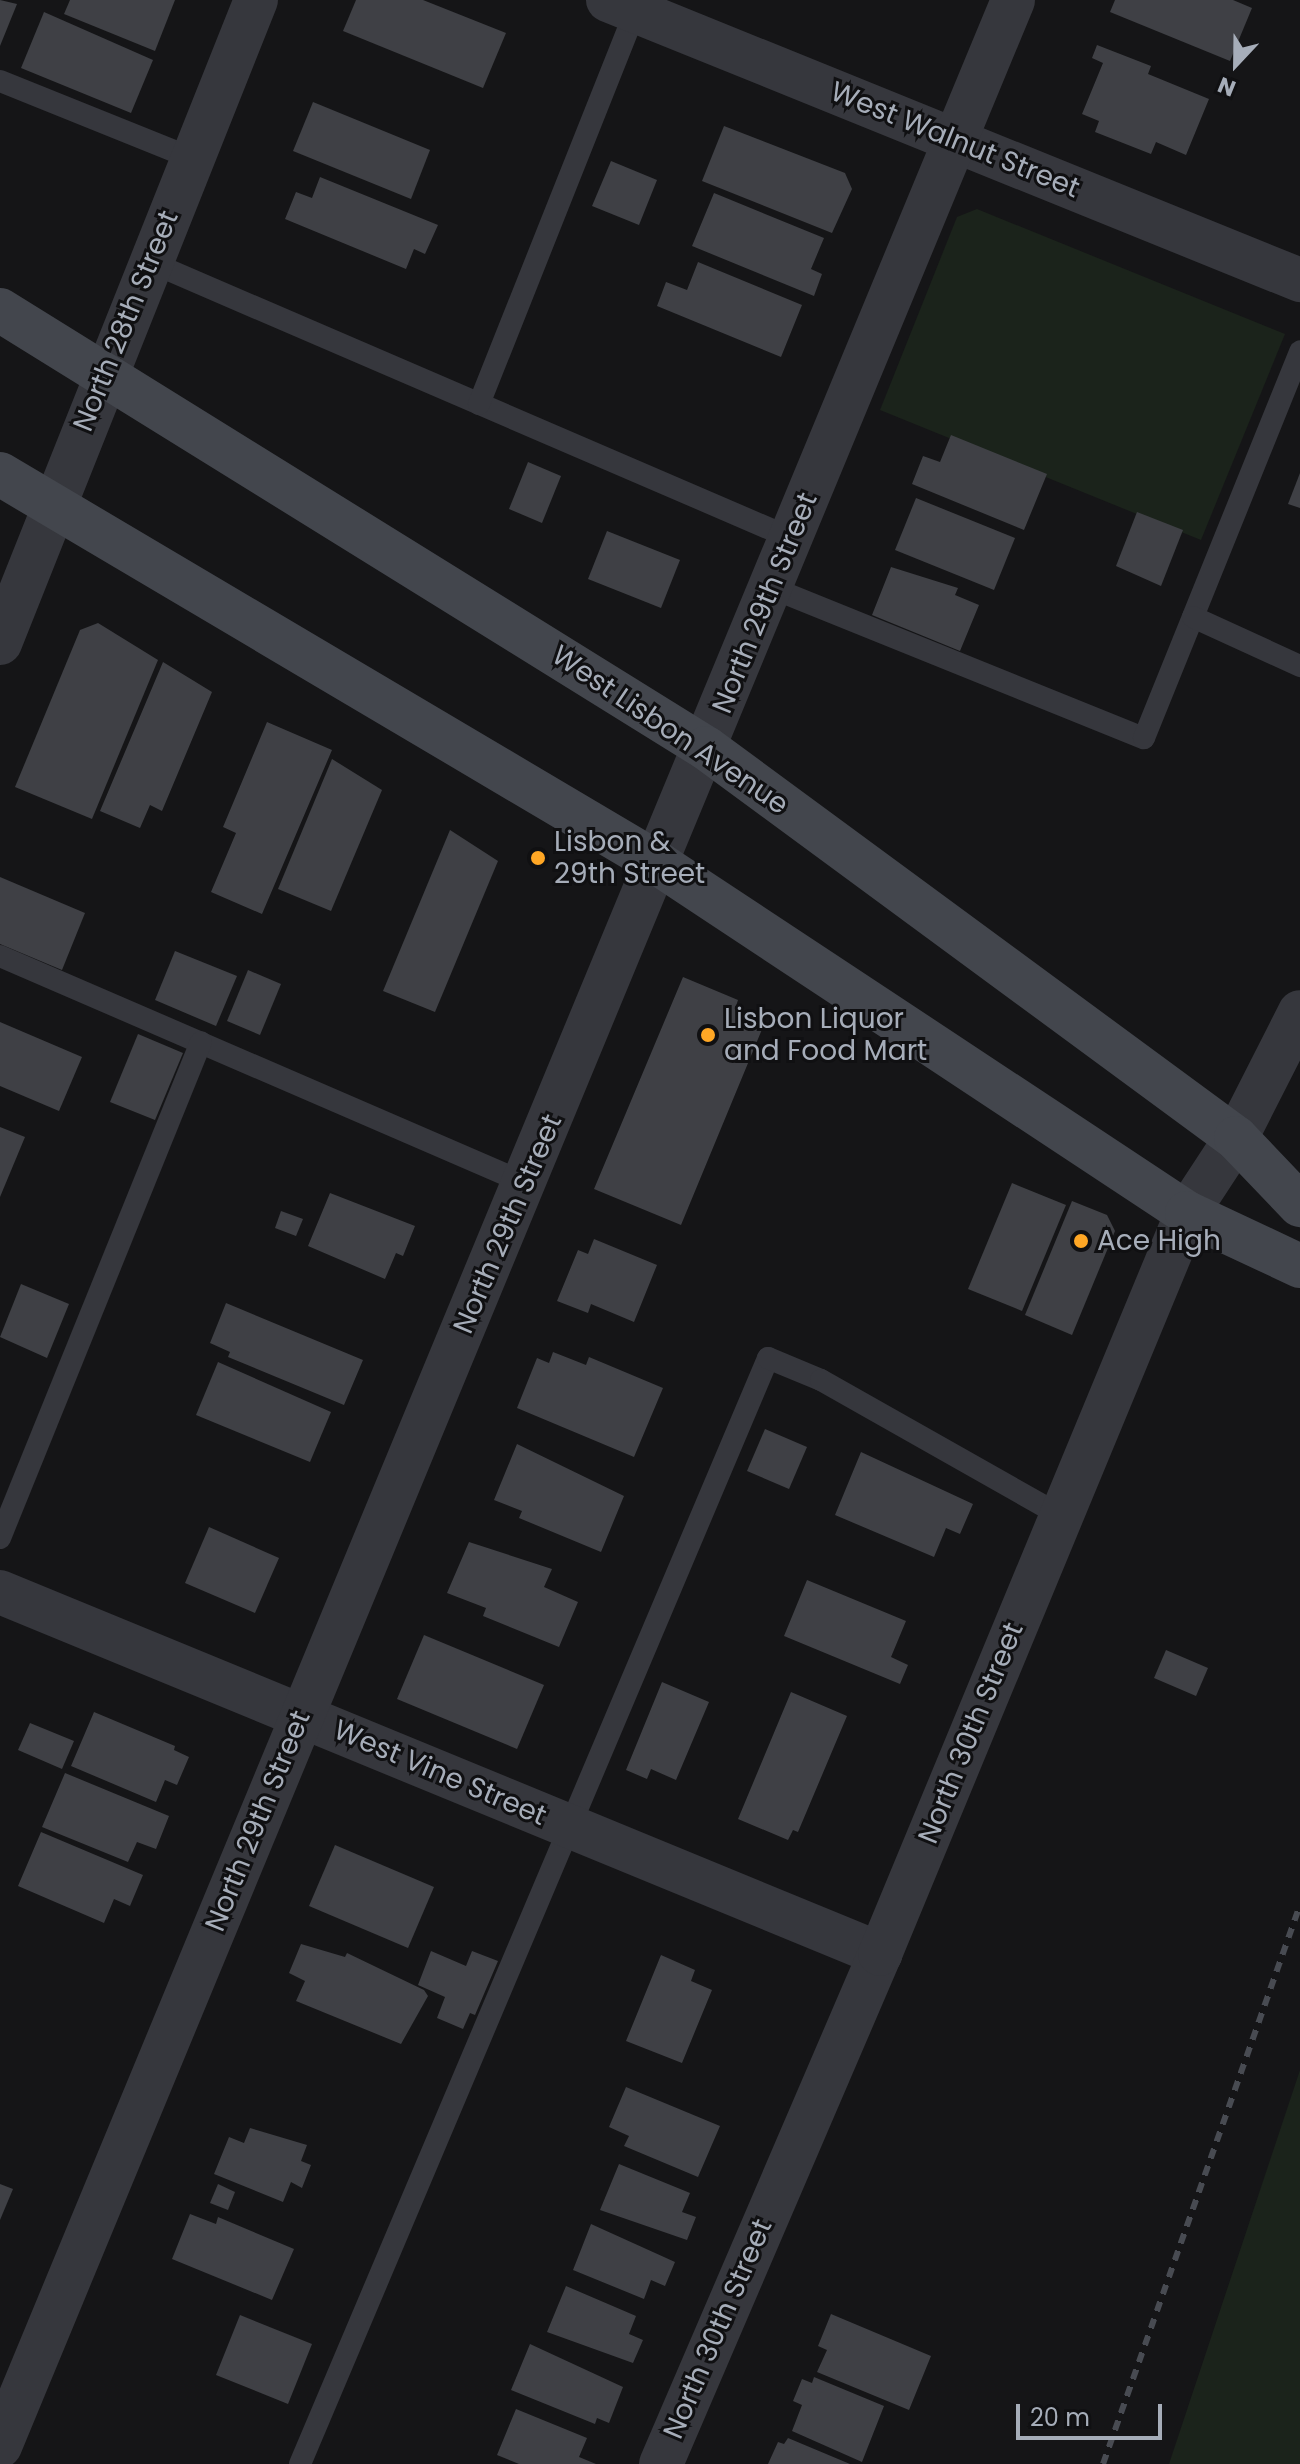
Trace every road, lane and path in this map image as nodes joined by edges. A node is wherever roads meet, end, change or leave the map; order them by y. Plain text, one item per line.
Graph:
1 (256, 0) edge
2 (1013, 0) edge
3 (628, 4) edge
4 (0, 81) edge
5 (956, 140) junction
6 (192, 158) junction
7 (150, 262) junction
8 (1300, 280) edge
9 (0, 310) edge
10 (1300, 351) edge
11 (106, 373) junction
12 (479, 404) junction
13 (0, 474) edge
14 (51, 505) junction
15 (791, 538) junction
16 (772, 588) junction
17 (1193, 617) junction
18 (0, 643) edge
19 (1300, 666) edge
20 (706, 748) junction
21 (659, 864) junction
22 (0, 956) edge
23 (1300, 1012) edge
24 (201, 1042) junction
25 (1236, 1138) junction
26 (525, 1183) junction
27 (1300, 1205) edge
28 (1187, 1213) junction
29 (1300, 1266) edge
30 (1060, 1515) junction
31 (0, 1538) edge
32 (0, 1592) edge
33 (302, 1714) junction
34 (567, 1826) junction
35 (880, 1954) junction
36 (0, 2446) edge
37 (300, 2464) edge
38 (661, 2464) edge

1 - 6 street, North 28th Street
2 - 5 street, North 29th Street
3 - 5 street, West Walnut Street
3 - 12 lane
4 - 6 lane
5 - 8 street, West Walnut Street
5 - 15 street, North 29th Street
6 - 7 street, North 28th Street
7 - 11 street, North 28th Street
7 - 12 lane
9 - 11 main road, West Lisbon Avenue
10 - 17 lane
11 - 14 street, North 28th Street
11 - 20 main road, West Lisbon Avenue
12 - 15 lane
13 - 14 main road
14 - 18 street, North 28th Street
14 - 21 main road
15 - 16 street, North 29th Street
16 - 17 lane
16 - 20 street, North 29th Street
17 - 19 lane
20 - 21 street, North 29th Street
20 - 25 main road, West Lisbon Avenue
21 - 26 street, North 29th Street
21 - 28 main road
22 - 24 lane
23 - 25 street, North 30th Street
24 - 26 lane
24 - 31 lane
25 - 27 main road, West Lisbon Avenue
25 - 28 street, North 30th Street
26 - 33 street, North 29th Street
28 - 29 main road
28 - 30 street, North 30th Street
30 - 34 lane
30 - 35 street, North 30th Street
32 - 33 street, West Vine Street
33 - 34 street, West Vine Street
33 - 36 street, North 29th Street
34 - 35 street, West Vine Street
34 - 37 lane
35 - 38 street, North 30th Street

